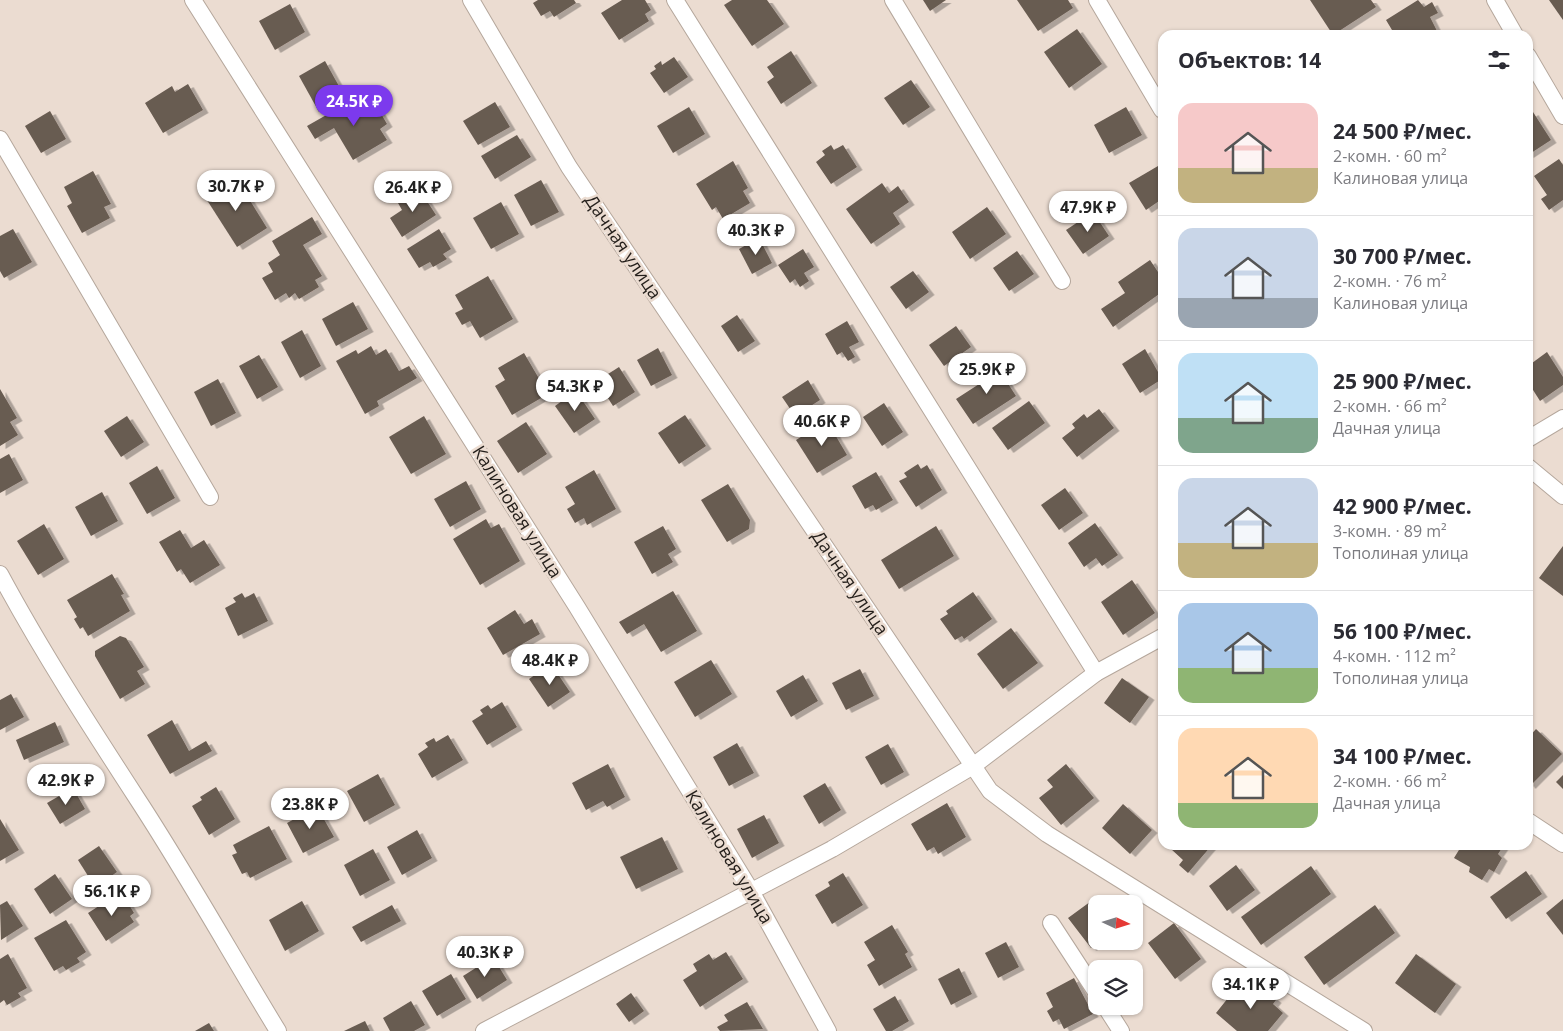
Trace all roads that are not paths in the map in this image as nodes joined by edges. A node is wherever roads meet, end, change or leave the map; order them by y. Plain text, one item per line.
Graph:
1 (193, 0) edge
2 (472, 0) edge
3 (675, 0) edge
4 (893, 0) edge
5 (1097, 0) edge
6 (1495, 0) edge
7 (1512, 30) edge
8 (1533, 65) edge
9 (1158, 103) edge
10 (1563, 116) edge
11 (0, 139) edge
12 (1062, 281) dead end
13 (1563, 418) edge
14 (1533, 436) edge
15 (1533, 471) edge
16 (210, 496) dead end
17 (1563, 496) edge
18 (0, 574) edge
19 (1158, 639) edge
20 (1096, 672) junction
21 (973, 766) junction
22 (1533, 824) edge
23 (1563, 844) edge
24 (751, 891) junction
25 (1052, 923) dead end
26 (1088, 979) edge
27 (1111, 1015) edge
28 (278, 1031) edge
29 (484, 1031) edge
30 (828, 1031) edge
31 (1121, 1031) edge
32 (1364, 1031) edge

1 - 24 street, Калиновая улица
2 - 21 street, Дачная улица
3 - 20 street
4 - 12 street
5 - 9 street
6 - 7 street
8 - 10 street
11 - 16 street
13 - 14 street
15 - 17 street
18 - 28 street
19 - 20 street
20 - 21 street
21 - 24 street
21 - 32 street, Дачная улица
22 - 23 street
24 - 29 street
24 - 30 street, Калиновая улица
25 - 26 street
27 - 31 street

